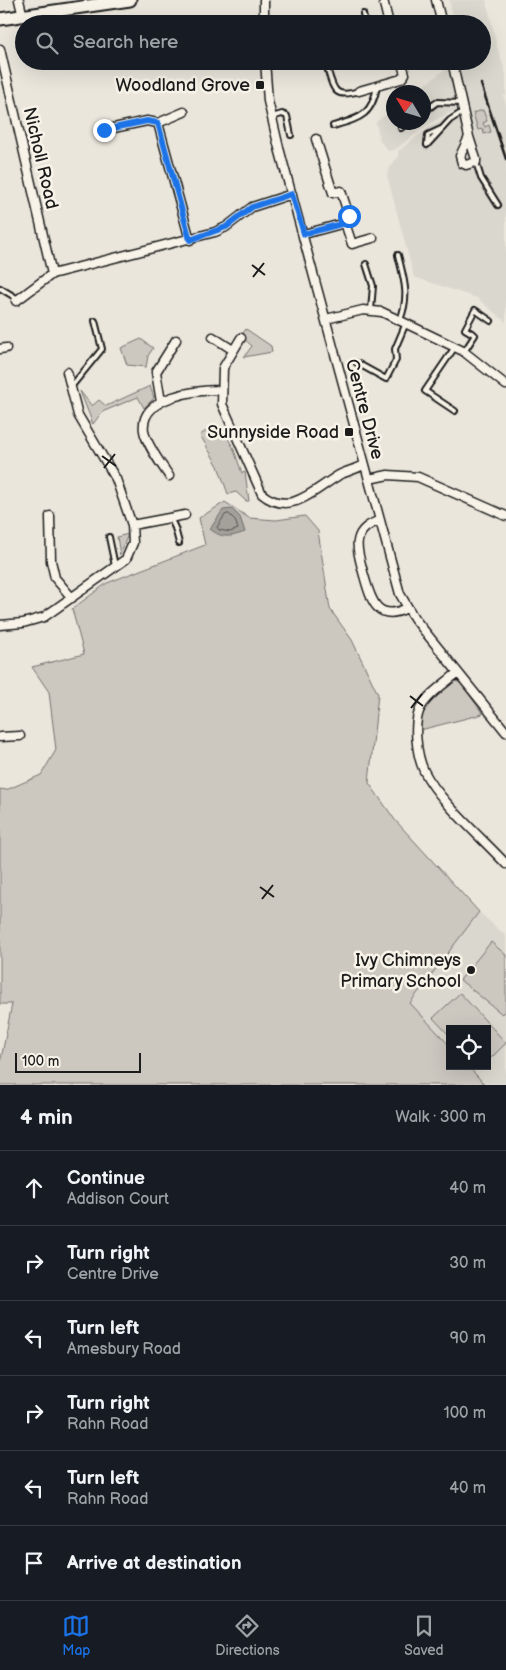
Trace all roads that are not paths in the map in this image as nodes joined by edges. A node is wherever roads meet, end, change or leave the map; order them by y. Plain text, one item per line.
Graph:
1 (19, 0) edge
2 (130, 0) edge
3 (264, 0) edge
4 (384, 0) edge
5 (436, 0) edge
6 (23, 15) edge
7 (36, 15) edge
8 (264, 15) edge
9 (387, 15) edge
10 (440, 15) edge
11 (15, 18) edge
12 (0, 19) edge
13 (0, 49) edge
14 (266, 70) edge
15 (403, 70) edge
16 (454, 70) edge
17 (328, 71) dead end
18 (377, 86) junction
19 (359, 91) joint
20 (431, 107) edge
21 (463, 107) junction
22 (184, 112) dead end
23 (272, 117) junction
24 (158, 123) junction
25 (333, 126) dead end
26 (104, 130) dead end
27 (290, 135) dead end
28 (469, 137) junction
29 (316, 139) dead end
30 (427, 145) dead end
31 (476, 162) junction
32 (292, 194) junction
33 (498, 205) dead end
34 (345, 223) junction
35 (304, 234) junction
36 (372, 238) dead end
37 (190, 240) junction
38 (398, 254) dead end
39 (366, 264) dead end
40 (52, 274) junction
41 (0, 288) edge
42 (17, 300) joint
43 (371, 310) junction
44 (326, 319) junction
45 (491, 321) dead end
46 (96, 322) dead end
47 (403, 322) junction
48 (212, 336) dead end
49 (241, 338) dead end
50 (176, 340) dead end
51 (455, 347) junction
52 (233, 350) junction
53 (464, 352) junction
54 (357, 363) dead end
55 (67, 372) dead end
56 (506, 385) edge
57 (70, 389) junction
58 (221, 390) junction
59 (161, 402) junction
60 (456, 412) dead end
61 (364, 465) junction
62 (169, 476) dead end
63 (369, 480) junction
64 (185, 515) dead end
65 (50, 516) dead end
66 (506, 516) edge
67 (170, 518) junction
68 (380, 520) junction
69 (132, 524) junction
70 (109, 537) dead end
71 (179, 543) dead end
72 (115, 566) junction
73 (72, 598) junction
74 (407, 608) junction
75 (0, 625) edge
76 (457, 672) junction
77 (0, 727) edge
78 (506, 732) edge
79 (1, 736) edge
80 (20, 736) dead end
81 (506, 864) edge

1 - 6 street
2 - 7 street
3 - 8 street
4 - 9 street
5 - 10 street
11 - 12 street
13 - 40 street, Nicholl Road
14 - 23 street, Centre Drive
15 - 18 street
16 - 21 street
17 - 19 lane
18 - 19 street
18 - 25 lane
20 - 21 lane
21 - 28 street
21 - 30 lane
22 - 24 street
23 - 27 lane
23 - 32 street, Centre Drive
24 - 26 street
24 - 37 street
28 - 31 street
28 - 31 street
29 - 34 street
31 - 33 lane
32 - 35 street, Centre Drive
32 - 37 street
34 - 35 street
34 - 36 street
35 - 44 street, Centre Drive
37 - 40 street
38 - 47 lane
39 - 43 lane
40 - 42 street
41 - 42 lane
43 - 44 street
43 - 47 street
44 - 61 street, Centre Drive
45 - 53 lane
46 - 57 lane
47 - 51 street
47 - 54 lane
48 - 52 street
49 - 52 street
50 - 59 street
51 - 53 street
51 - 60 lane
52 - 58 street
53 - 56 street
55 - 57 street
57 - 69 street
58 - 59 street
58 - 61 street
59 - 62 street
61 - 63 street, Centre Drive
63 - 66 street
63 - 68 street, Centre Drive
64 - 67 street
65 - 73 street
67 - 69 street
67 - 71 lane
68 - 74 street, Centre Drive
68 - 74 street
69 - 72 street
70 - 72 lane
72 - 73 street
73 - 75 street
74 - 76 street, Centre Drive
76 - 78 street, Centre Drive
76 - 81 street
77 - 79 street
79 - 80 street

